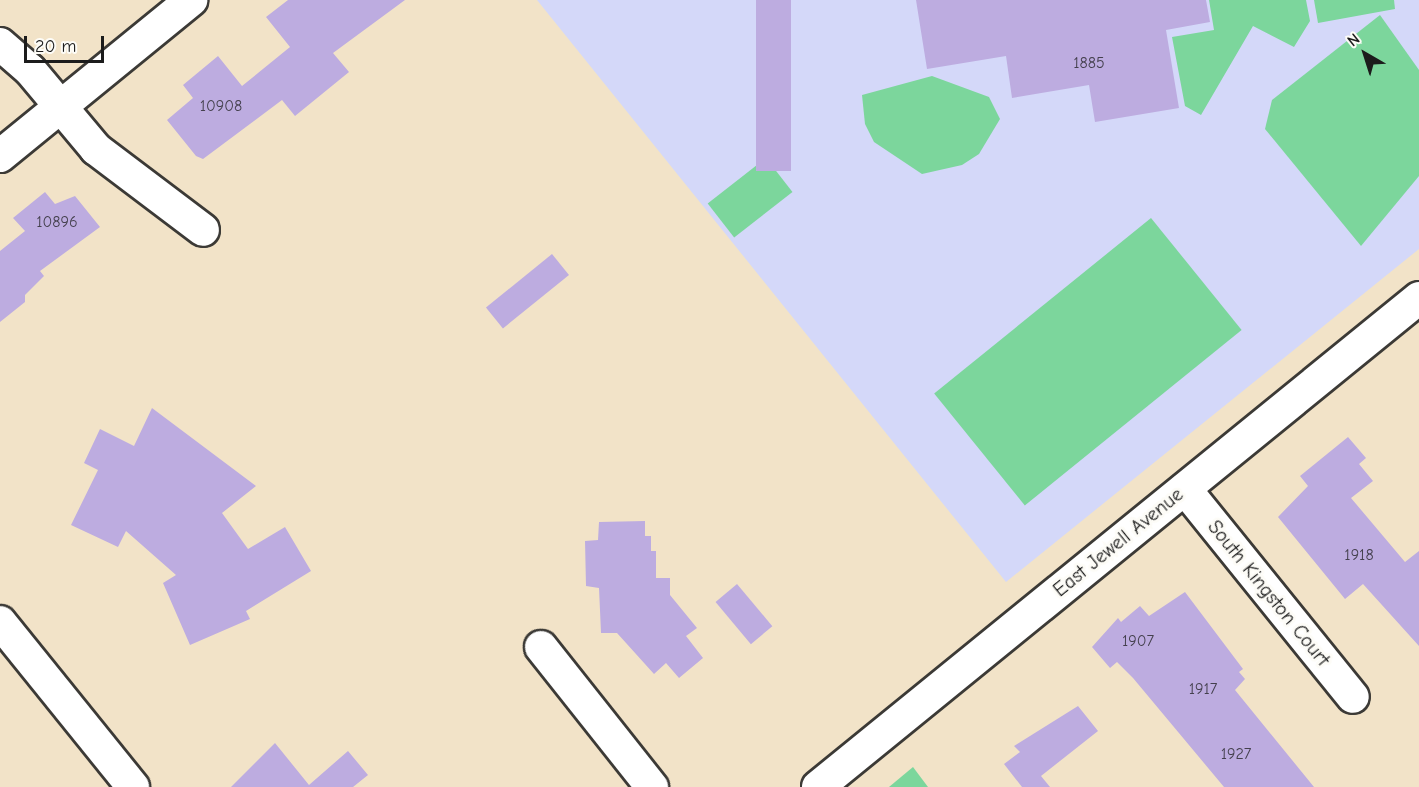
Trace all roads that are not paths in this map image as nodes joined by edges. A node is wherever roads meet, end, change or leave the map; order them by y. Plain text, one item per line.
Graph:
1 (191, 0) edge
2 (0, 44) edge
3 (60, 107) junction
4 (0, 156) edge
5 (203, 230) dead end
6 (1419, 298) edge
7 (1185, 489) junction
8 (0, 622) edge
9 (541, 647) dead end
10 (1353, 697) dead end
11 (133, 787) edge
12 (652, 787) edge
13 (818, 787) edge

1 - 3 street
2 - 3 street
3 - 4 street
3 - 5 street
6 - 7 street, East Jewell Avenue
7 - 10 street, South Kingston Court
7 - 13 street, East Jewell Avenue
8 - 11 street
9 - 12 street

